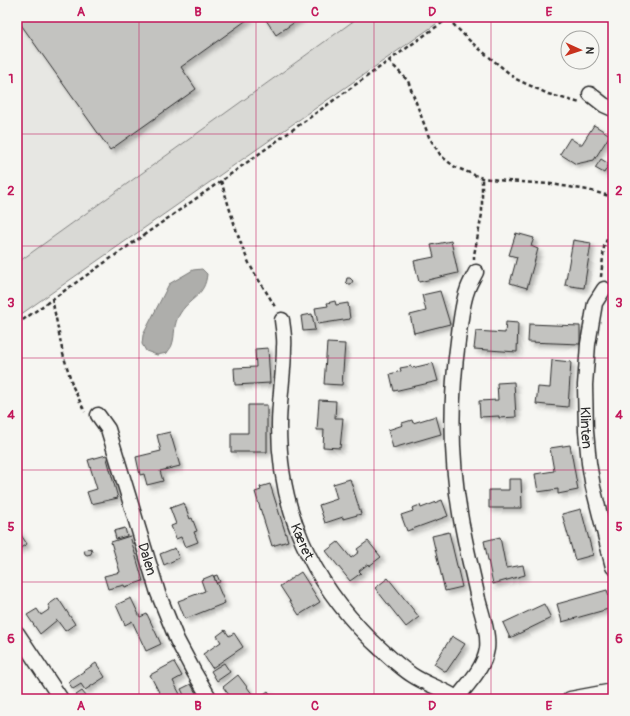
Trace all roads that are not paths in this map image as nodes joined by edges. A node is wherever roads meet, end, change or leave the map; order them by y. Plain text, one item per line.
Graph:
1 (590, 94) road end
2 (613, 109) edge
3 (476, 272) road end
4 (604, 289) road end
5 (282, 320) road end
6 (98, 415) road end
7 (613, 567) edge
8 (17, 633) edge
9 (613, 691) edge
10 (457, 698) edge
11 (61, 699) edge
12 (210, 699) edge
13 (570, 699) edge

1 - 2 street
3 - 10 street, Kæret
4 - 7 street, Klinten
5 - 10 street, Kæret
6 - 12 street, Dalen
8 - 11 street
9 - 13 street

